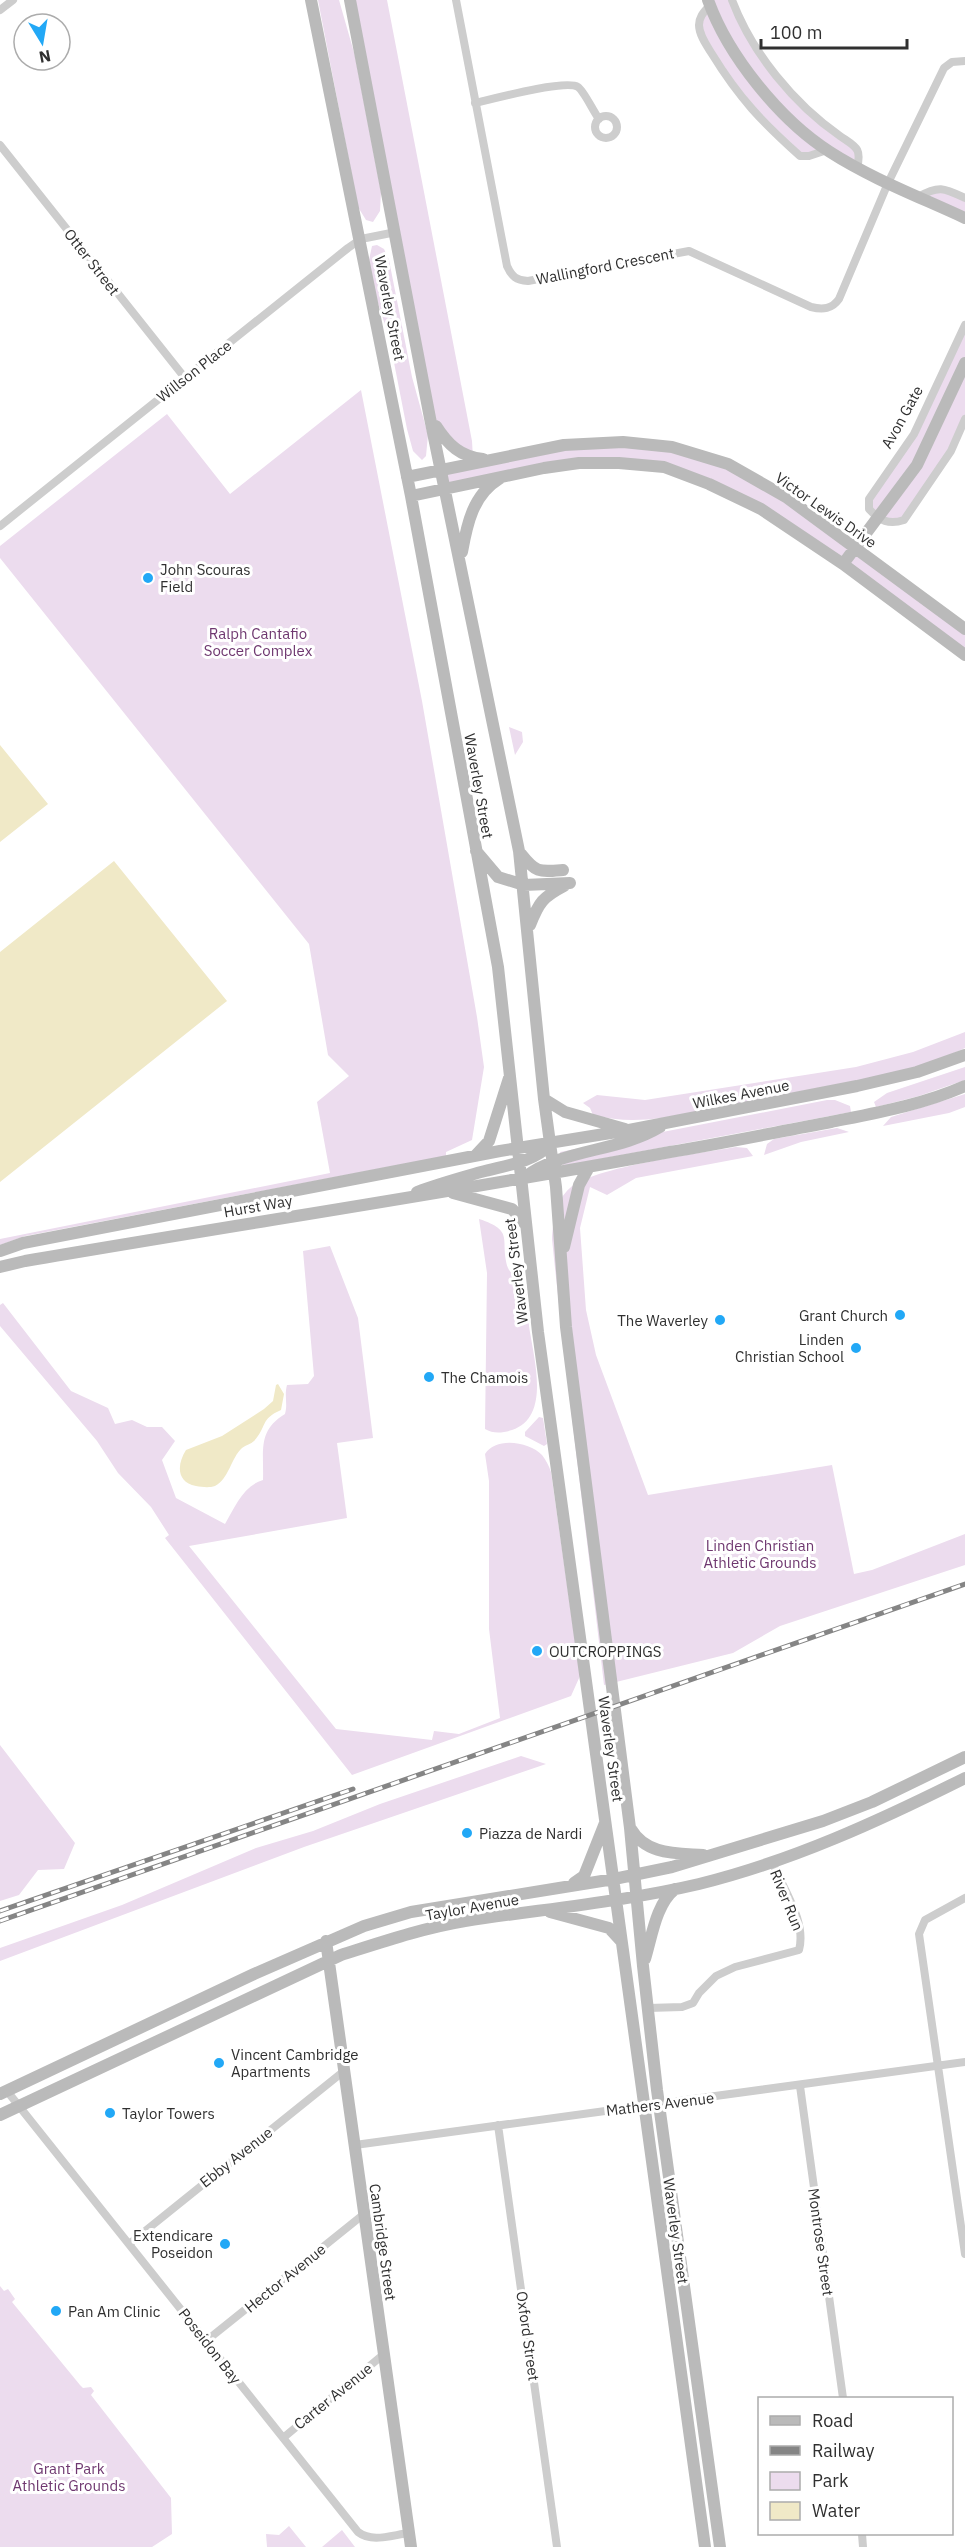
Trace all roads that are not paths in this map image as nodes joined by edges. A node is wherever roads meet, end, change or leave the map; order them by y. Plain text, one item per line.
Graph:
1 (13, 0) edge
2 (311, 0) edge
3 (350, 0) edge
4 (456, 0) edge
5 (732, 0) edge
6 (709, 3) edge
7 (0, 10) edge
8 (965, 61) edge
9 (475, 103) junction
10 (599, 118) dead end
11 (0, 145) edge
12 (827, 150) junction
13 (857, 168) junction
14 (888, 183) junction
15 (918, 196) junction
16 (965, 198) edge
17 (965, 218) edge
18 (396, 232) junction
19 (361, 239) junction
20 (965, 325) edge
21 (965, 363) edge
22 (185, 378) junction
23 (430, 418) junction
24 (965, 419) edge
25 (494, 459) junction
26 (442, 470) junction
27 (407, 477) junction
28 (502, 477) junction
29 (446, 489) junction
30 (411, 496) junction
31 (878, 519) junction
32 (0, 526) edge
33 (855, 548) junction
34 (460, 561) junction
35 (843, 564) junction
36 (965, 629) edge
37 (965, 655) edge
38 (475, 851) junction
39 (519, 851) junction
40 (563, 870) dead end
41 (524, 885) junction
42 (529, 929) junction
43 (965, 1055) edge
44 (510, 1074) junction
45 (965, 1086) edge
46 (544, 1099) junction
47 (666, 1123) junction
48 (629, 1130) junction
49 (551, 1144) junction
50 (519, 1148) junction
51 (475, 1156) junction
52 (520, 1163) junction
53 (589, 1167) junction
54 (554, 1168) junction
55 (522, 1179) junction
56 (449, 1192) junction
57 (391, 1202) junction
58 (526, 1225) junction
59 (0, 1251) edge
60 (561, 1263) junction
61 (0, 1268) edge
62 (965, 1757) edge
63 (965, 1778) edge
64 (606, 1822) junction
65 (630, 1828) junction
66 (713, 1855) junction
67 (772, 1862) junction
68 (635, 1875) junction
69 (614, 1879) junction
70 (571, 1885) junction
71 (675, 1889) junction
72 (637, 1896) junction
73 (965, 1898) edge
74 (615, 1899) junction
75 (543, 1910) junction
76 (326, 1941) junction
77 (621, 1941) junction
78 (328, 1961) junction
79 (643, 1966) junction
80 (648, 2008) junction
81 (965, 2062) edge
82 (939, 2066) junction
83 (344, 2071) junction
84 (800, 2086) junction
85 (3, 2092) edge
86 (660, 2103) junction
87 (19, 2106) junction
88 (644, 2106) junction
89 (0, 2115) edge
90 (498, 2125) junction
91 (355, 2145) junction
92 (364, 2214) junction
93 (129, 2244) junction
94 (965, 2253) edge
95 (206, 2341) junction
96 (384, 2354) junction
97 (843, 2397) edge
98 (283, 2438) junction
99 (409, 2533) junction
100 (411, 2547) edge
101 (557, 2547) edge
102 (705, 2547) edge
103 (720, 2547) edge

1 - 7 street
2 - 19 main road, Waverley Street
3 - 18 main road, Waverley Street
4 - 9 street, Wallingford Crescent
5 - 13 street
6 - 12 main road
6 - 12 street
8 - 14 street
9 - 10 street
9 - 14 street, Wallingford Crescent
11 - 22 street, Otter Street
12 - 13 main road
13 - 14 main road
14 - 15 main road
15 - 16 street
15 - 17 main road
18 - 19 street, Willson Place
18 - 23 main road, Waverley Street
19 - 22 street, Willson Place
19 - 27 main road, Waverley Street
20 - 31 street, Avon Gate
21 - 31 main road
22 - 32 street, Willson Place
23 - 25 main road
23 - 26 main road, Waverley Street
24 - 31 street
25 - 26 main road, Victor Lewis Drive
25 - 33 main road, Victor Lewis Drive
26 - 27 main road, Victor Lewis Drive
26 - 29 main road, Waverley Street
27 - 30 main road, Waverley Street
28 - 29 main road
28 - 34 main road
28 - 35 main road
29 - 30 main road
29 - 34 main road, Waverley Street
30 - 38 main road, Waverley Street
31 - 33 main road
33 - 35 main road
33 - 36 main road, Victor Lewis Drive
34 - 39 main road, Waverley Street
35 - 37 main road
38 - 41 main road
38 - 44 main road, Waverley Street
39 - 40 main road
39 - 41 main road, Waverley Street
41 - 42 main road, Waverley Street
41 - 42 main road
42 - 46 main road, Waverley Street
43 - 47 main road, Wilkes Avenue
44 - 50 main road, Waverley Street
44 - 51 main road
45 - 53 main road
46 - 48 main road
46 - 49 main road, Waverley Street
47 - 48 main road, Wilkes Avenue
47 - 54 main road
48 - 49 main road, Wilkes Avenue
49 - 50 main road, Wilkes Avenue
49 - 52 main road
49 - 54 main road, Waverley Street
50 - 51 main road, Hurst Way
50 - 52 main road, Waverley Street
51 - 59 main road, Hurst Way
52 - 55 main road, Waverley Street
52 - 57 main road
53 - 54 main road
53 - 60 main road
54 - 55 main road
54 - 60 main road, Waverley Street
55 - 56 main road, Hurst Way
55 - 58 main road, Waverley Street
56 - 57 main road, Hurst Way
56 - 58 main road
57 - 61 main road, Hurst Way
58 - 64 main road, Waverley Street
60 - 65 main road, Waverley Street
62 - 66 main road, Taylor Avenue
63 - 67 main road, Taylor Avenue
64 - 69 main road, Waverley Street
64 - 70 main road
65 - 66 main road
65 - 68 main road, Waverley Street
66 - 68 main road, Taylor Avenue
67 - 71 main road, Taylor Avenue
67 - 80 street, River Run
68 - 69 main road, Taylor Avenue
68 - 72 main road, Waverley Street
69 - 70 main road, Taylor Avenue
69 - 74 main road, Waverley Street
70 - 76 main road, Taylor Avenue
71 - 72 main road, Taylor Avenue
71 - 79 main road
72 - 74 main road, Taylor Avenue
72 - 79 main road, Waverley Street
73 - 82 street
74 - 75 main road, Taylor Avenue
74 - 77 main road, Waverley Street
75 - 77 main road
75 - 78 main road, Taylor Avenue
76 - 78 main road, Cambridge Street
76 - 85 main road, Taylor Avenue
77 - 88 main road, Waverley Street
78 - 83 main road, Cambridge Street
78 - 87 main road, Taylor Avenue
79 - 80 main road, Waverley Street
80 - 86 main road, Waverley Street
81 - 82 street, Mathers Avenue
82 - 84 street, Mathers Avenue
82 - 94 street
83 - 91 main road, Cambridge Street
83 - 93 street, Ebby Avenue
84 - 86 street, Mathers Avenue
84 - 97 street, Montrose Street
85 - 87 street, Poseidon Bay
86 - 88 street, Mathers Avenue
86 - 103 main road, Waverley Street
87 - 89 main road, Taylor Avenue
87 - 93 street, Poseidon Bay
88 - 90 street, Mathers Avenue
88 - 102 main road, Waverley Street
90 - 91 street, Mathers Avenue
90 - 101 street, Oxford Street
91 - 92 main road, Cambridge Street
92 - 95 street, Hector Avenue
92 - 96 main road, Cambridge Street
93 - 95 street, Poseidon Bay
95 - 98 street, Poseidon Bay
96 - 98 street, Carter Avenue
96 - 99 main road, Cambridge Street
98 - 99 street, Poseidon Bay
99 - 100 main road, Cambridge Street

